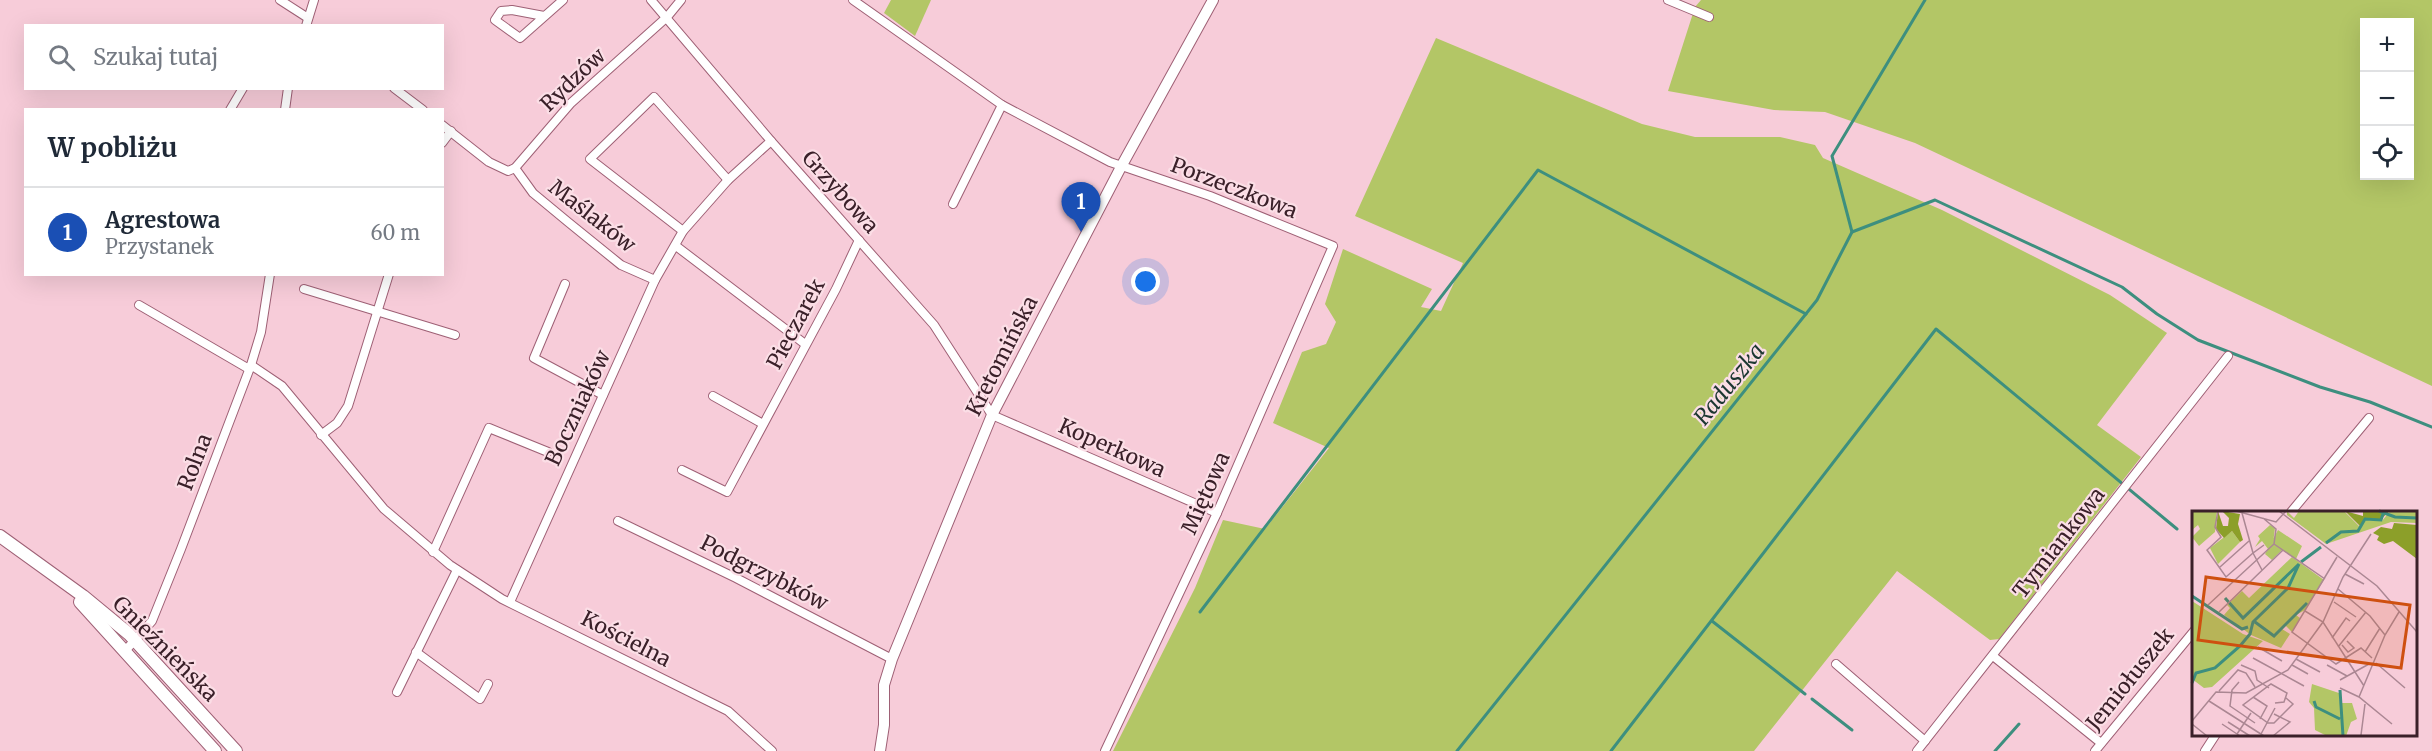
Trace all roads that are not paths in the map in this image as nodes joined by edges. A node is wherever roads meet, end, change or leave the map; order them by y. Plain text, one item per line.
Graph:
1 (280, 0) edge
2 (314, 0) edge
3 (563, 0) edge
4 (651, 0) edge
5 (681, 0) edge
6 (853, 0) edge
7 (1213, 0) edge
8 (1668, 0) edge
9 (544, 16) junction
10 (667, 17) junction
11 (1709, 17) dead end
12 (307, 22) edge
13 (242, 90) edge
14 (288, 90) edge
15 (397, 90) edge
16 (1002, 105) junction
17 (231, 108) edge
18 (285, 108) edge
19 (420, 108) edge
20 (444, 126) edge
21 (451, 131) junction
22 (444, 140) edge
23 (771, 141) junction
24 (1122, 165) junction
25 (511, 170) junction
26 (728, 180) junction
27 (953, 204) dead end
28 (682, 231) junction
29 (859, 240) junction
30 (676, 246) junction
31 (1333, 246) joint
32 (270, 276) edge
33 (388, 276) edge
34 (656, 280) junction
35 (565, 284) dead end
36 (304, 289) dead end
37 (139, 305) dead end
38 (378, 310) junction
39 (455, 335) dead end
40 (805, 344) junction
41 (2228, 356) dead end
42 (250, 367) junction
43 (603, 394) junction
44 (713, 396) dead end
45 (992, 415) junction
46 (2369, 418) dead end
47 (763, 424) junction
48 (321, 435) junction
49 (548, 452) dead end
50 (682, 470) dead end
51 (2293, 511) edge
52 (1217, 513) junction
53 (618, 521) dead end
54 (0, 536) edge
55 (434, 552) junction
56 (32, 560) junction
57 (457, 570) junction
58 (510, 602) junction
59 (2192, 632) edge
60 (136, 641) junction
61 (125, 651) junction
62 (416, 652) junction
63 (1993, 656) junction
64 (892, 659) junction
65 (1836, 664) dead end
66 (488, 684) dead end
67 (397, 692) dead end
68 (2215, 736) edge
69 (1925, 741) junction
70 (2101, 743) junction
71 (215, 751) edge
72 (236, 751) edge
73 (772, 751) edge
74 (880, 751) edge
75 (1105, 751) edge
76 (1917, 751) edge
77 (2095, 751) edge
78 (2205, 751) edge

1 - 12 street
2 - 12 street
3 - 9 street
4 - 10 street, Grzybowa
5 - 10 street, Rydzów
6 - 16 street, Porzeczkowa
7 - 24 street, Kretomińska
8 - 11 street
9 - 9 street
10 - 23 street, Grzybowa
10 - 25 street, Rydzów
13 - 17 street
14 - 18 street
15 - 19 street
16 - 24 street, Porzeczkowa
16 - 27 street
20 - 21 street, Maślaków
21 - 22 street
21 - 25 street, Maślaków
23 - 26 street, Boczniaków
23 - 29 street, Grzybowa
24 - 31 street, Porzeczkowa
24 - 45 street, Kretomińska
25 - 34 street, Maślaków
26 - 28 street, Boczniaków
26 - 28 street
28 - 30 street, Boczniaków
29 - 40 street, Pieczarek
29 - 45 street, Grzybowa
30 - 34 street, Boczniaków
30 - 40 street
31 - 52 street, Miętowa
32 - 42 street, Rolna
33 - 38 street
34 - 43 street, Boczniaków
35 - 43 street
36 - 38 street
37 - 42 street, Kościelna
38 - 39 street
38 - 48 street
40 - 47 street, Pieczarek
41 - 63 street, Tymiankowa
42 - 48 street, Kościelna
42 - 60 street, Rolna
43 - 58 street, Boczniaków
44 - 47 street
45 - 52 street, Koperkowa
45 - 64 street, Kretomińska
46 - 51 street
47 - 50 street, Pieczarek
48 - 55 street, Kościelna
49 - 55 street
52 - 75 street, Miętowa
53 - 64 street, Podgrzybków
54 - 56 main road, Gnieźnieńska
55 - 57 street, Kościelna
56 - 60 main road, Gnieźnieńska
56 - 61 main road, Gnieźnieńska
57 - 58 street, Kościelna
57 - 62 street
58 - 73 street, Kościelna
59 - 70 street, Jemiołuszek
60 - 61 street, Rolna
60 - 72 main road, Gnieźnieńska
61 - 71 main road, Gnieźnieńska
62 - 66 street
62 - 67 street
63 - 69 street, Tymiankowa
63 - 70 street
64 - 74 street, Kretomińska
65 - 69 street
68 - 78 street
69 - 76 street, Tymiankowa
70 - 77 street, Jemiołuszek

